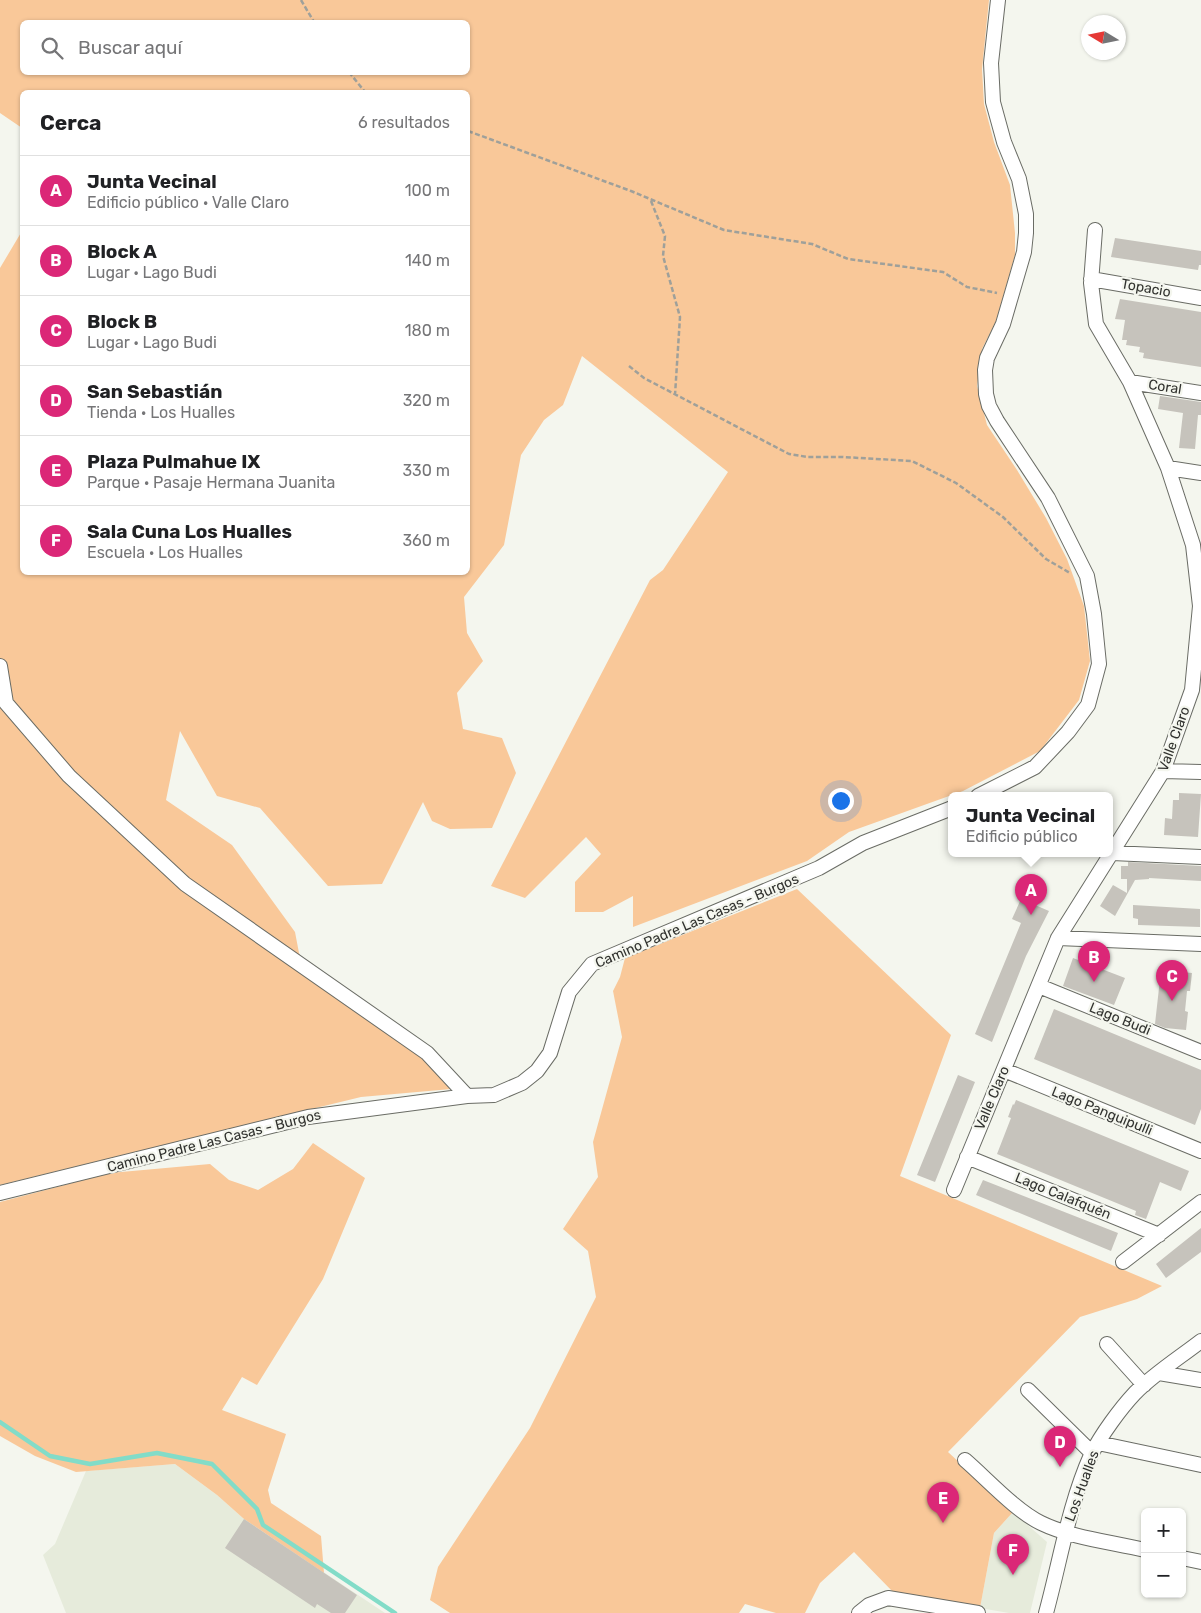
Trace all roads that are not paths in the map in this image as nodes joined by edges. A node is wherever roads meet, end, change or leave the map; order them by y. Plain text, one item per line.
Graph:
1 (998, 0) edge
2 (1095, 230) dead end
3 (1092, 278) junction
4 (1201, 298) edge
5 (1130, 382) junction
6 (1201, 393) edge
7 (1168, 468) junction
8 (1201, 473) edge
9 (0, 666) edge
10 (1196, 691) edge
11 (1164, 771) junction
12 (1201, 772) edge
13 (986, 792) edge
14 (948, 810) edge
15 (1113, 851) edge
16 (1113, 853) edge
17 (1109, 857) edge
18 (1201, 857) edge
19 (1058, 938) junction
20 (1201, 944) edge
21 (1039, 986) junction
22 (1201, 1052) edge
23 (1004, 1070) junction
24 (467, 1096) junction
25 (1201, 1152) edge
26 (967, 1157) junction
27 (954, 1190) dead end
28 (0, 1193) edge
29 (1201, 1202) edge
30 (1159, 1235) junction
31 (1123, 1262) dead end
32 (1201, 1341) edge
33 (1107, 1344) dead end
34 (1159, 1373) junction
35 (1201, 1380) edge
36 (1144, 1384) junction
37 (1028, 1390) dead end
38 (1095, 1448) junction
39 (965, 1460) dead end
40 (1201, 1465) edge
41 (1066, 1532) junction
42 (1141, 1549) edge
43 (1186, 1559) edge
44 (1201, 1562) edge
45 (940, 1610) edge
46 (859, 1613) edge
47 (978, 1613) edge
48 (1046, 1613) edge

1 - 13 street
2 - 3 street, Valle Claro
3 - 4 street, Topacio
3 - 5 street, Valle Claro
5 - 6 street, Coral
5 - 7 street, Valle Claro
7 - 8 street
7 - 10 street, Valle Claro
9 - 24 street
10 - 11 street, Valle Claro
11 - 12 street
11 - 15 street, Valle Claro
14 - 24 street, Camino Padre Las Casas - Burgos
16 - 18 street
17 - 19 street, Valle Claro
19 - 20 street
19 - 21 street, Valle Claro
21 - 22 street, Lago Budi
21 - 23 street, Valle Claro
23 - 25 street, Lago Panguipulli
23 - 26 street, Valle Claro
24 - 28 street, Camino Padre Las Casas - Burgos
26 - 27 street, Valle Claro
26 - 30 street, Lago Calafquén
29 - 30 street
30 - 31 street
32 - 34 street, Los Hualles
33 - 36 street
34 - 35 street
34 - 36 street, Los Hualles
36 - 38 street, Los Hualles
37 - 38 street
38 - 40 street
38 - 41 street, Los Hualles
39 - 41 street
41 - 42 street
41 - 48 street, Los Hualles
43 - 44 street
45 - 46 street
45 - 47 street

